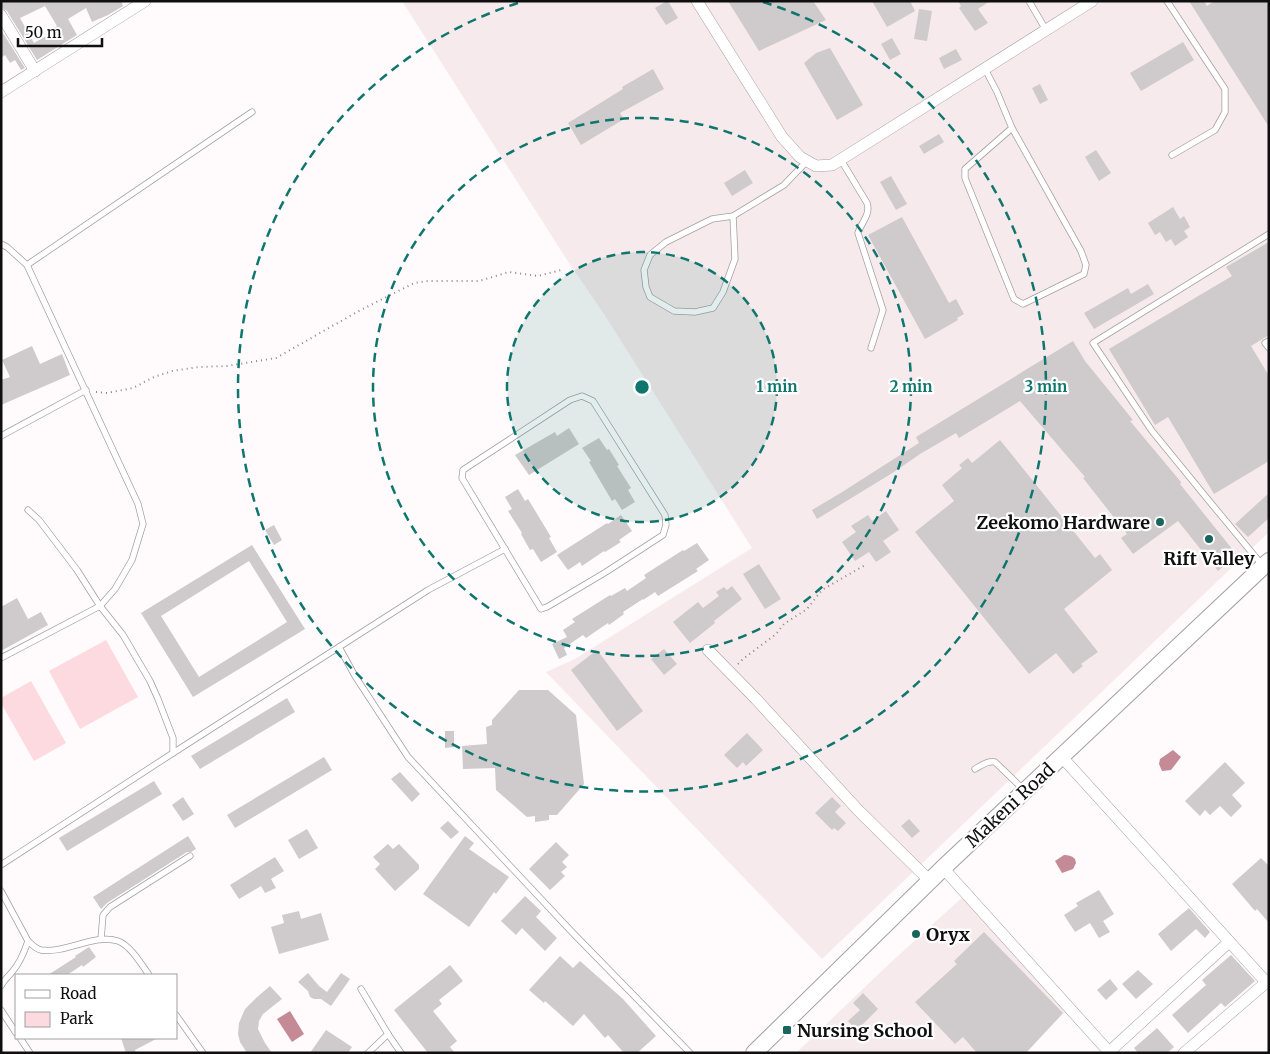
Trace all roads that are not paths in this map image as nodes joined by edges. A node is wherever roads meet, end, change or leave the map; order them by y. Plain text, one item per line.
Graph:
1 (145, 1) edge
2 (698, 1) edge
3 (1029, 1) edge
4 (1092, 1) edge
5 (1167, 1) edge
6 (1, 15) edge
7 (1046, 30) junction
8 (985, 69) junction
9 (35, 71) junction
10 (1, 92) edge
11 (252, 112) dead end
12 (1012, 128) junction
13 (1172, 155) dead end
14 (841, 160) junction
15 (807, 161) junction
16 (733, 216) junction
17 (1269, 234) edge
18 (1, 244) edge
19 (26, 266) junction
20 (1269, 341) edge
21 (871, 348) dead end
22 (1269, 348) edge
23 (86, 390) junction
24 (1, 436) edge
25 (28, 510) dead end
26 (505, 549) junction
27 (1266, 563) edge
28 (100, 606) junction
29 (339, 647) junction
30 (708, 650) dead end
31 (1, 658) edge
32 (173, 753) junction
33 (1061, 756) junction
34 (975, 769) dead end
35 (1025, 791) junction
36 (190, 856) dead end
37 (1, 865) edge
38 (943, 868) junction
39 (930, 881) junction
40 (1, 891) edge
41 (101, 939) junction
42 (28, 941) junction
43 (1229, 942) junction
44 (148, 974) edge
45 (1267, 981) edge
46 (1, 986) edge
47 (361, 989) dead end
48 (1, 1010) edge
49 (178, 1018) edge
50 (15, 1031) edge
51 (388, 1034) junction
52 (21, 1039) edge
53 (761, 1051) edge
54 (30, 1053) edge
55 (202, 1053) edge
56 (368, 1053) edge
57 (401, 1053) edge
58 (690, 1053) edge
59 (1109, 1053) edge
60 (1184, 1053) edge

1 - 9 street
2 - 15 street
3 - 7 lane
4 - 7 street
5 - 13 lane
6 - 9 street
7 - 8 street
8 - 12 lane
8 - 14 street
9 - 10 street
11 - 19 lane
12 - 12 lane
14 - 15 street
14 - 21 lane
15 - 16 lane
16 - 16 lane
17 - 27 lane
18 - 19 lane
19 - 23 lane
20 - 22 lane
23 - 24 lane
23 - 28 lane
25 - 28 lane
26 - 26 lane
26 - 29 lane
27 - 33 main road, Makeni Road
28 - 31 lane
28 - 32 lane
29 - 32 lane
29 - 58 lane
30 - 39 street
32 - 37 lane
33 - 35 main road, Makeni Road
33 - 43 street
34 - 35 lane
35 - 38 main road, Makeni Road
36 - 41 lane
38 - 39 main road, Makeni Road
38 - 59 street
39 - 53 main road, Makeni Road
40 - 42 lane
41 - 42 lane
41 - 44 lane
42 - 46 lane
43 - 45 street
43 - 59 street
45 - 60 street
47 - 51 lane
48 - 50 lane
49 - 55 lane
51 - 56 lane
51 - 57 lane
52 - 54 lane

